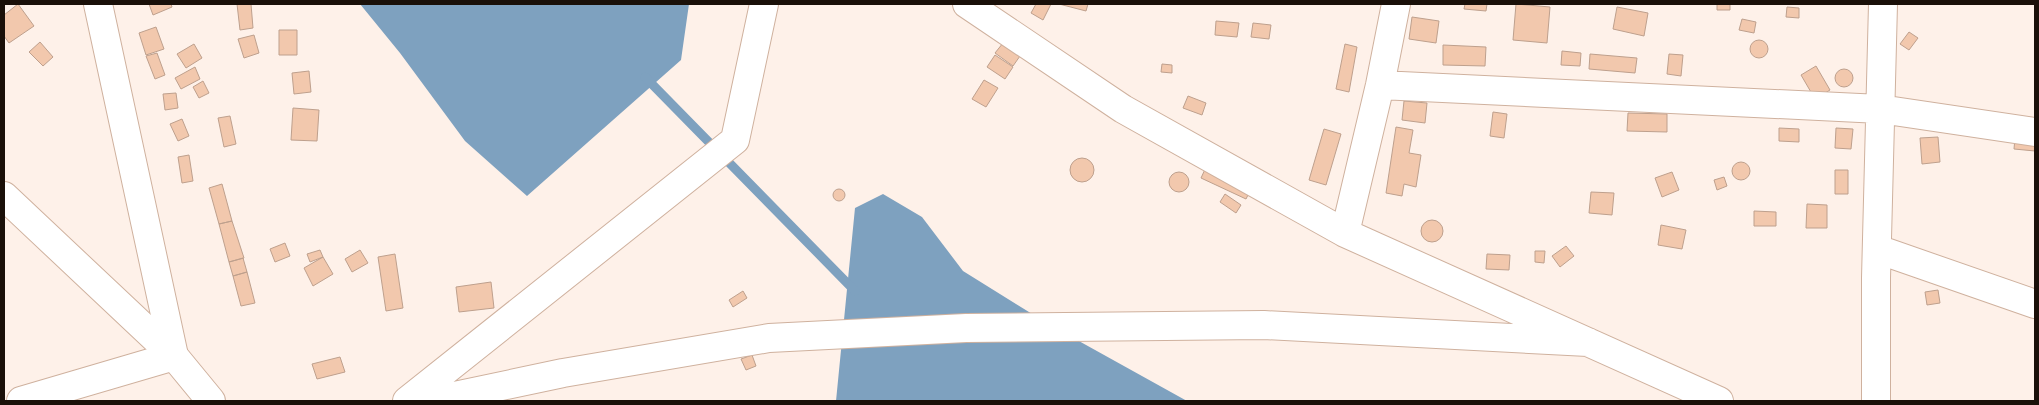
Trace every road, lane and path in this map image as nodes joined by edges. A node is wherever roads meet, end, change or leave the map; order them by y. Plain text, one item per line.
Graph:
1 (98, 4) edge
2 (764, 4) edge
3 (967, 4) edge
4 (1396, 4) edge
5 (1883, 4) edge
6 (1380, 85) junction
7 (1880, 109) junction
8 (2035, 132) edge
9 (4, 196) edge
10 (1345, 233) junction
11 (1877, 249) junction
12 (2035, 304) edge
13 (1588, 342) junction
14 (174, 356) junction
15 (21, 401) edge
16 (211, 401) edge
17 (407, 401) edge
18 (431, 401) edge
19 (1719, 401) edge
20 (1876, 401) edge

1 - 14 street
2 - 17 street
3 - 10 street
4 - 6 street
5 - 7 street
6 - 7 street
6 - 10 street
7 - 8 street
7 - 11 street
9 - 14 street
10 - 13 street
11 - 12 street
11 - 20 street
13 - 18 street
13 - 19 street
14 - 15 street
14 - 16 street

